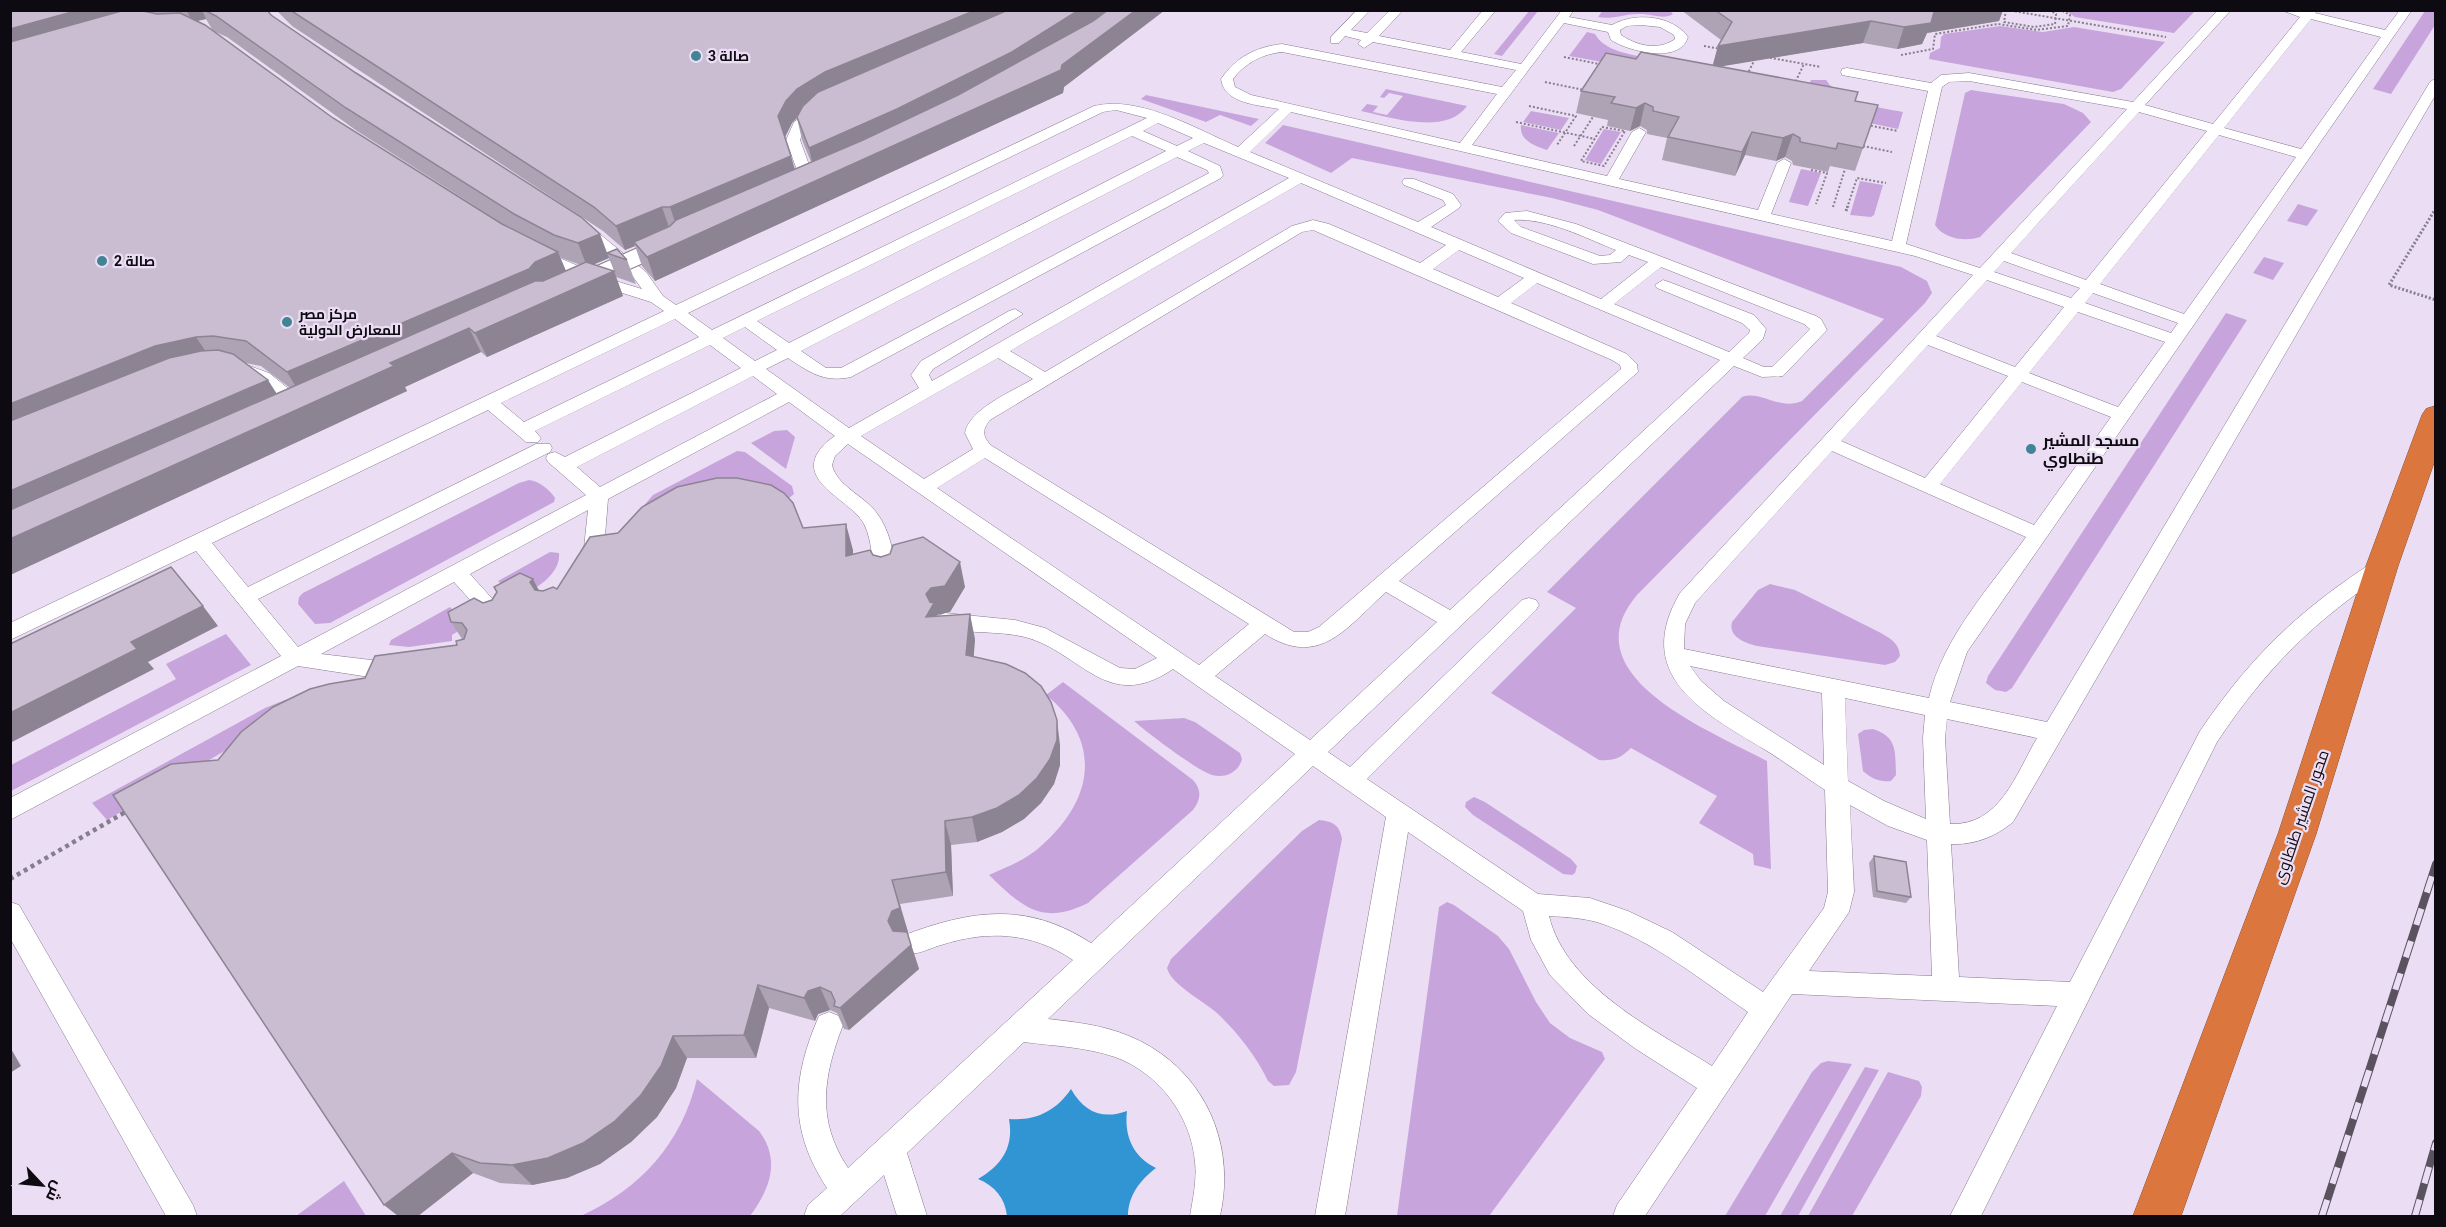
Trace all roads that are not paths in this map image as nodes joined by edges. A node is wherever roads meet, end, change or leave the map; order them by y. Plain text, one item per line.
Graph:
1 (1364, 10) edge
2 (1396, 10) edge
3 (1490, 10) edge
4 (2225, 10) edge
5 (2287, 10) edge
6 (2406, 10) edge
7 (2310, 13) edge
8 (1565, 15) edge
9 (1614, 29) junction
10 (1342, 32) junction
11 (2389, 35) junction
12 (1370, 38) junction
13 (1320, 54) junction
14 (1453, 54) junction
15 (1349, 60) junction
16 (1524, 68) junction
17 (1847, 72) road end
18 (2436, 82) edge
19 (1935, 88) junction
20 (1506, 92) junction
21 (830, 102) edge
22 (2137, 107) junction
23 (1288, 108) junction
24 (1158, 118) junction
25 (2216, 129) junction
26 (1132, 131) junction
27 (1639, 132) edge
28 (1203, 138) junction
29 (1463, 148) junction
30 (1176, 151) junction
31 (1240, 153) junction
32 (2305, 154) junction
33 (1784, 163) edge
34 (1300, 178) junction
35 (808, 181) edge
36 (1611, 181) junction
37 (1409, 182) dead end
38 (1763, 216) junction
39 (569, 217) edge
40 (1419, 228) junction
41 (674, 240) edge
42 (1457, 244) junction
43 (1898, 247) junction
44 (527, 248) edge
45 (1626, 249) junction
46 (2001, 255) junction
47 (1659, 261) junction
48 (1421, 270) junction
49 (1984, 273) junction
50 (1535, 277) junction
51 (1663, 285) dead end
52 (2090, 286) junction
53 (570, 287) edge
54 (657, 299) junction
55 (1499, 304) junction
56 (2075, 304) junction
57 (1603, 305) junction
58 (675, 312) junction
59 (1015, 314) dead end
60 (745, 320) junction
61 (2189, 321) junction
62 (710, 338) junction
63 (1925, 338) junction
64 (2176, 339) junction
65 (789, 350) junction
66 (998, 350) junction
67 (1730, 359) junction
68 (229, 368) edge
69 (753, 368) junction
70 (2018, 375) junction
71 (1045, 379) junction
72 (930, 389) junction
73 (789, 394) junction
74 (489, 402) junction
75 (2436, 415) edge
76 (2122, 416) junction
77 (279, 417) edge
78 (522, 430) junction
79 (848, 436) junction
80 (1829, 443) junction
81 (543, 448) junction
82 (985, 450) junction
83 (563, 466) junction
84 (1928, 487) junction
85 (923, 488) junction
86 (599, 496) junction
87 (2039, 535) junction
88 (199, 541) junction
89 (2382, 566) junction
90 (456, 572) junction
91 (887, 573) edge
92 (582, 578) edge
93 (1385, 582) junction
94 (245, 597) junction
95 (1529, 605) dead end
96 (498, 618) edge
97 (945, 621) edge
98 (1452, 621) junction
99 (1263, 623) junction
100 (10, 632) edge
101 (1674, 655) junction
102 (295, 658) junction
103 (1173, 658) junction
104 (421, 668) edge
105 (1199, 677) junction
106 (1833, 687) junction
107 (1936, 708) junction
108 (2052, 732) junction
109 (1311, 753) junction
110 (1351, 780) junction
111 (1837, 784) junction
112 (10, 810) edge
113 (1399, 813) junction
114 (1938, 833) junction
115 (1533, 905) junction
116 (10, 913) edge
117 (911, 944) edge
118 (19, 949) edge
119 (1093, 958) junction
120 (1785, 982) junction
121 (1946, 989) junction
122 (2077, 995) junction
123 (1766, 1009) junction
124 (829, 1025) edge
125 (1019, 1028) junction
126 (1716, 1084) junction
127 (891, 1148) junction
128 (846, 1191) junction
129 (182, 1216) edge
130 (819, 1216) edge
131 (912, 1216) edge
132 (1205, 1216) edge
133 (1330, 1216) edge
134 (1628, 1216) edge
135 (1965, 1216) edge
136 (2157, 1216) edge

1 - 10 lane
2 - 12 lane
3 - 14 lane
4 - 22 lane
5 - 7 lane
6 - 11 lane
7 - 11 lane
7 - 25 lane
8 - 9 lane
8 - 16 lane
9 - 9 lane
10 - 12 lane
10 - 13 lane
11 - 32 lane
12 - 14 lane
12 - 15 lane
13 - 15 lane
13 - 23 lane
14 - 16 lane
15 - 20 lane
16 - 20 lane
17 - 19 lane
18 - 108 lane
19 - 22 lane
19 - 43 lane
20 - 29 lane
21 - 35 lane
22 - 25 lane
22 - 46 lane
23 - 29 lane
23 - 31 lane
24 - 26 lane
24 - 28 lane
24 - 58 lane
25 - 32 lane
25 - 52 lane
26 - 30 lane
26 - 60 lane
27 - 36 lane
28 - 30 lane
28 - 31 lane
29 - 36 lane
30 - 65 lane
30 - 65 lane
31 - 34 lane
32 - 61 lane
33 - 38 lane
34 - 40 lane
34 - 66 lane
36 - 38 lane
37 - 40 lane
38 - 43 lane
39 - 54 lane
40 - 42 lane
41 - 53 lane, bridge
42 - 48 lane
42 - 50 lane
43 - 49 lane
44 - 54 lane
45 - 45 lane
45 - 47 lane
46 - 49 lane
46 - 52 lane
47 - 57 lane
47 - 67 lane
48 - 55 lane
48 - 71 lane
49 - 56 lane
49 - 63 lane
50 - 55 lane
50 - 57 lane
51 - 67 lane
52 - 56 lane
52 - 61 lane
54 - 58 lane
55 - 93 lane
56 - 64 lane
56 - 70 lane
57 - 67 lane
58 - 62 lane
58 - 74 lane
59 - 72 lane
60 - 62 lane
60 - 65 lane
61 - 64 lane
62 - 69 lane
62 - 78 lane
63 - 70 lane
63 - 80 lane
64 - 76 lane
65 - 69 lane
66 - 71 lane
66 - 72 lane
67 - 98 lane
68 - 77 lane
69 - 73 lane
69 - 83 lane
70 - 76 lane
70 - 84 lane
71 - 82 lane
72 - 79 lane
73 - 79 lane
73 - 86 lane
74 - 78 lane
74 - 88 lane
75 - 89 highway, محور المشير طنطاوى
76 - 87 lane
78 - 81 lane
79 - 85 lane
79 - 91 lane
80 - 84 lane
80 - 101 lane
81 - 83 lane
81 - 94 lane
82 - 85 lane
82 - 99 lane
83 - 86 lane
84 - 87 lane
85 - 103 lane
86 - 90 lane
86 - 92 lane
87 - 107 lane
88 - 94 lane
88 - 100 lane
89 - 122 lane
89 - 136 highway, محور المشير طنطاوى
90 - 96 lane
90 - 102 lane
93 - 98 lane
93 - 99 lane
94 - 102 lane
95 - 110 lane
97 - 103 lane
98 - 109 lane
99 - 105 lane
101 - 106 lane
101 - 111 lane
102 - 104 lane
102 - 112 lane
103 - 105 lane
105 - 109 lane
106 - 107 lane
106 - 111 lane
107 - 108 lane
107 - 114 lane
108 - 114 lane
109 - 110 lane
109 - 119 lane
110 - 113 lane
111 - 114 lane
111 - 120 lane
113 - 115 lane
113 - 133 lane
114 - 121 lane
115 - 123 lane
115 - 126 lane
116 - 118 lane
117 - 119 lane
118 - 129 lane
119 - 125 lane
120 - 121 lane
120 - 123 lane
121 - 122 lane
122 - 135 lane
123 - 126 lane
124 - 128 lane
125 - 127 lane
125 - 132 lane
126 - 134 lane
127 - 128 lane
127 - 131 lane
128 - 130 lane

